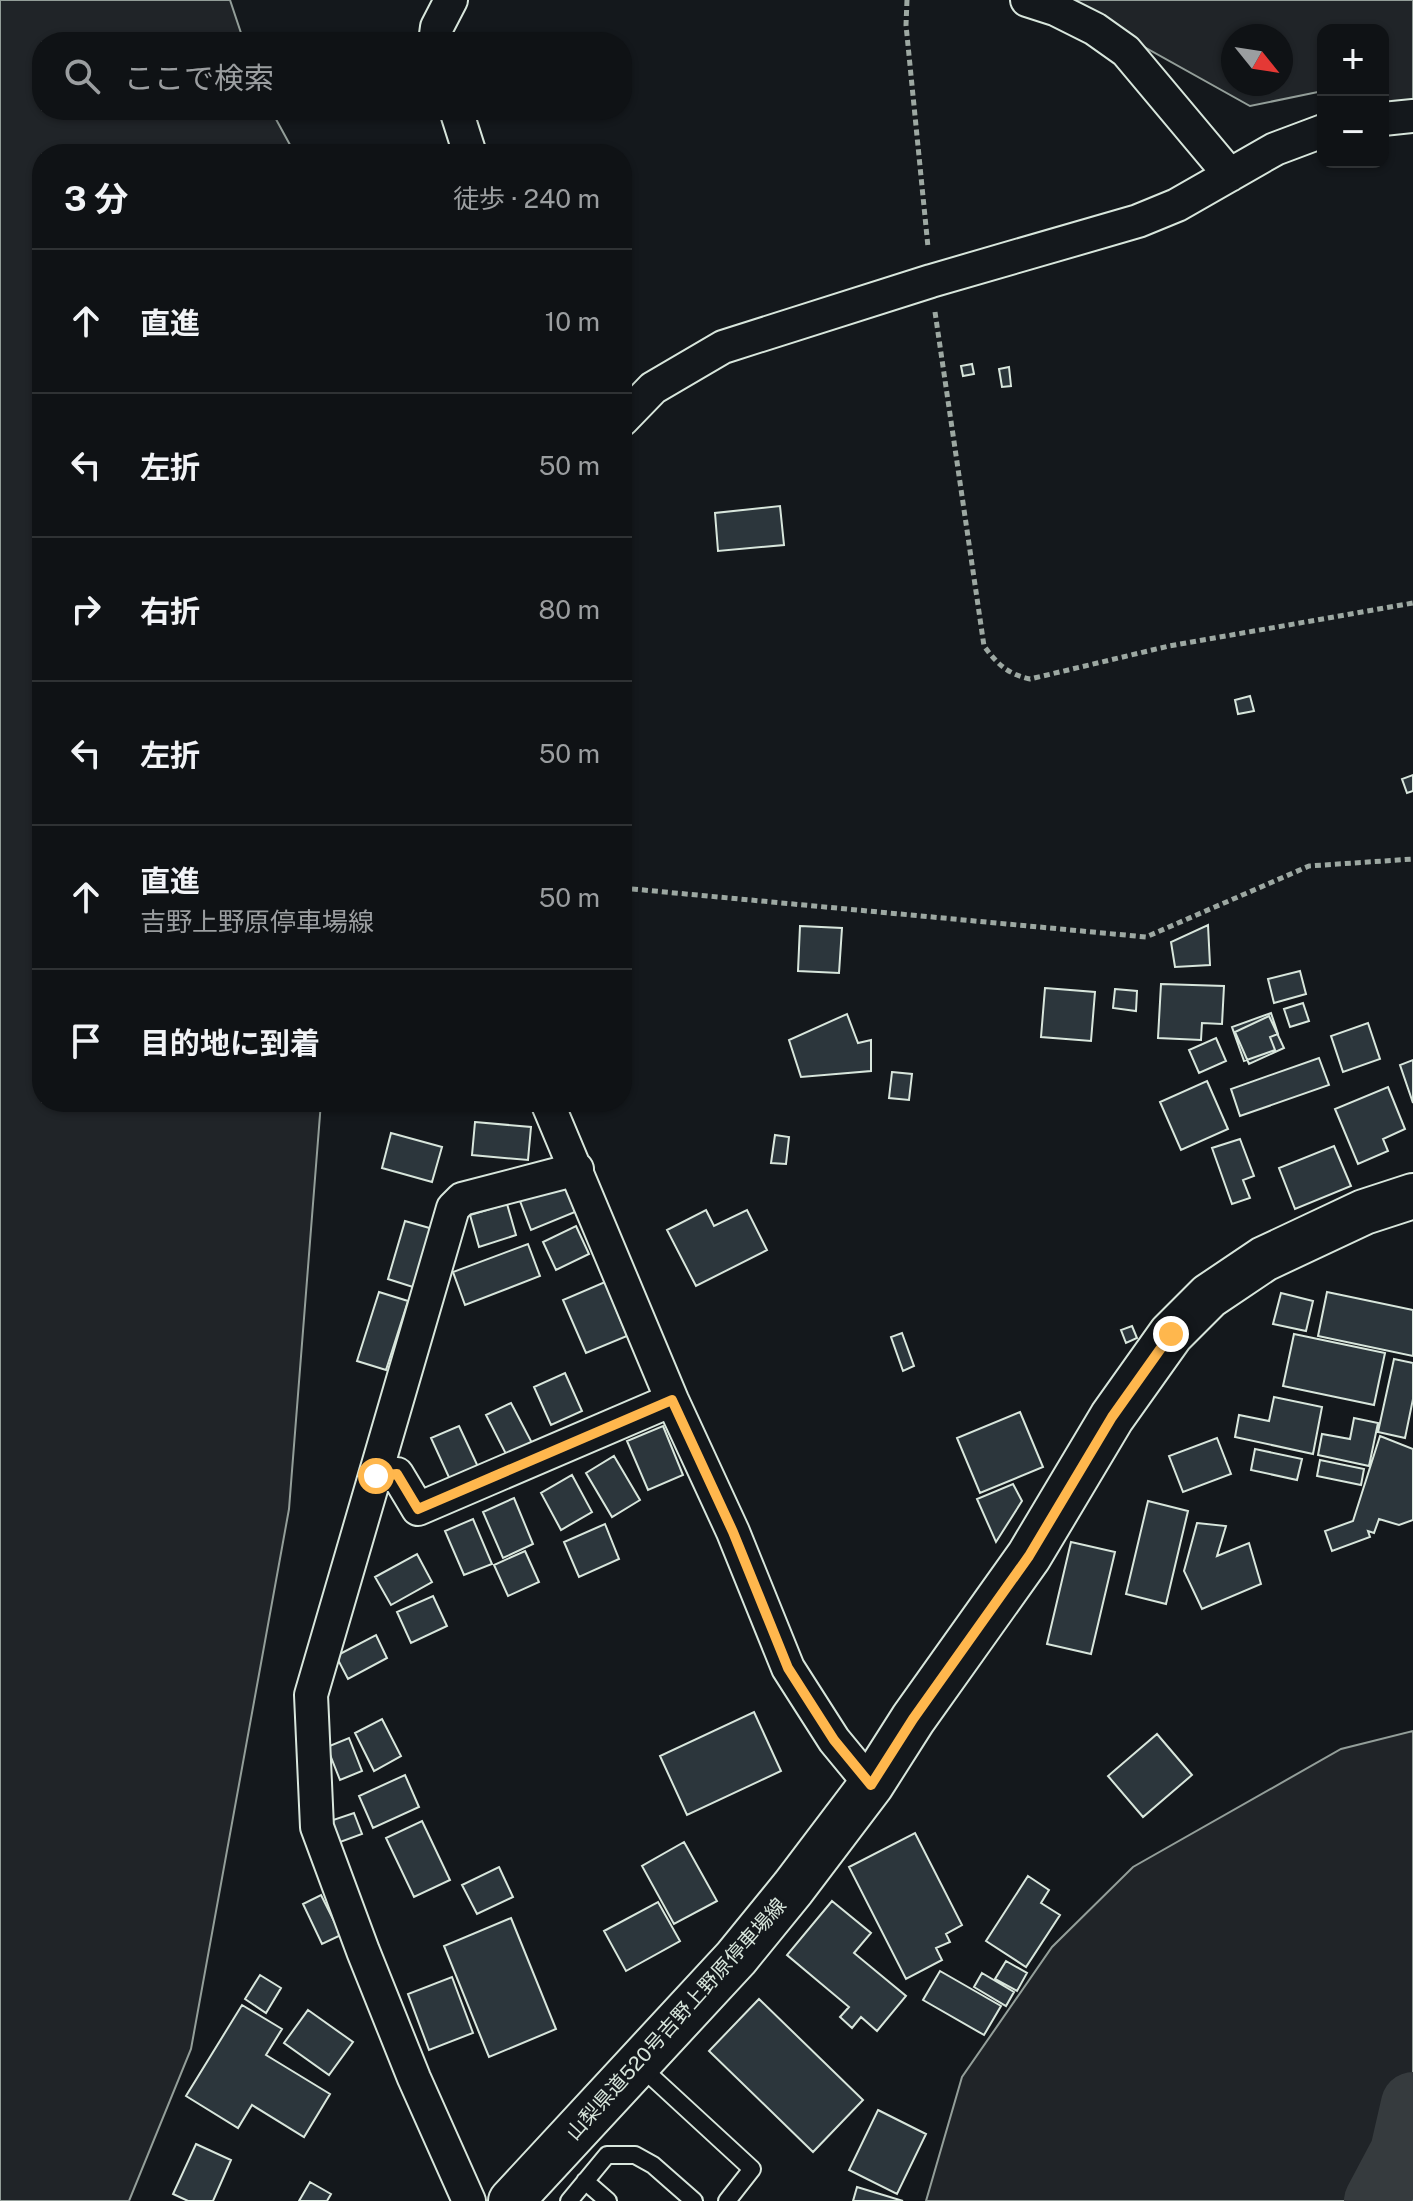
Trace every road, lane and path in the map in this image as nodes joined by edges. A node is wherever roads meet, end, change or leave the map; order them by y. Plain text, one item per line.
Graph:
1 (451, 0) edge
2 (907, 0) edge
3 (1027, 0) edge
4 (436, 32) edge
5 (1413, 116) edge
6 (1389, 118) edge
7 (459, 120) edge
8 (1317, 133) edge
9 (467, 144) edge
10 (1230, 175) junction
11 (931, 281) junction
12 (632, 410) edge
13 (1413, 603) edge
14 (1413, 859) edge
15 (632, 889) edge
16 (551, 1112) edge
17 (577, 1169) junction
18 (1413, 1196) edge
19 (672, 1400) junction
20 (376, 1476) junction
21 (871, 1785) junction
22 (639, 2065) junction
23 (585, 2181) junction
24 (469, 2201) edge
25 (511, 2201) edge
26 (569, 2201) edge
27 (608, 2201) edge
28 (694, 2201) edge
29 (727, 2201) edge

1 - 4 street
2 - 11 path
3 - 10 street
5 - 6 street
7 - 9 street
8 - 10 street
10 - 11 street
11 - 12 street
11 - 13 path
14 - 15 path
16 - 17 street
17 - 19 street
17 - 20 street
18 - 21 main road, 山梨県道520号吉野上野原停車場線
19 - 20 street
19 - 21 street
20 - 24 street
21 - 22 main road, 山梨県道520号吉野上野原停車場線
22 - 25 main road, 山梨県道520号吉野上野原停車場線
22 - 29 lane
23 - 26 lane
23 - 27 lane
23 - 28 lane

